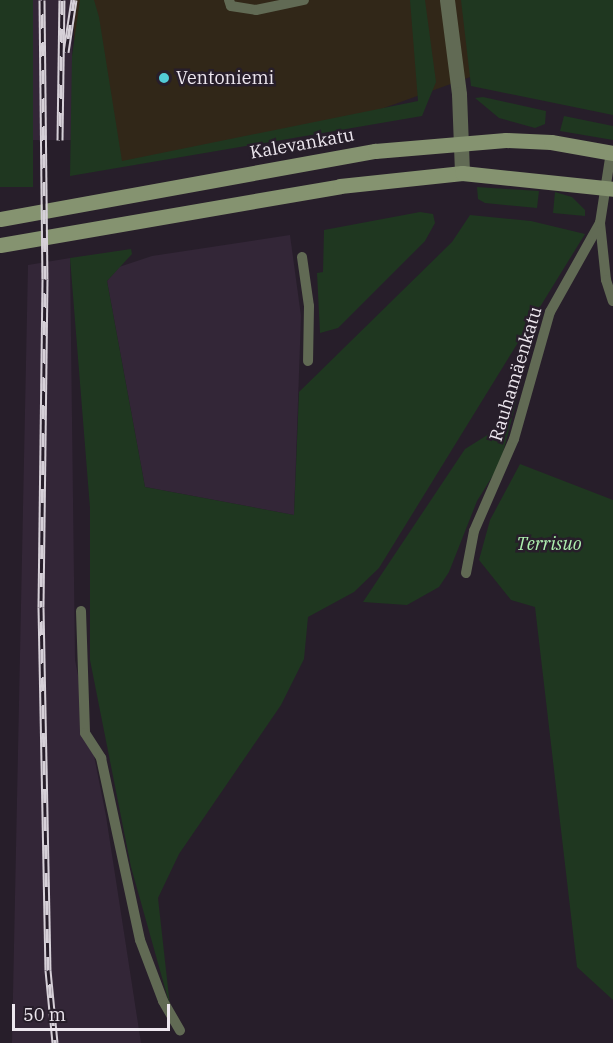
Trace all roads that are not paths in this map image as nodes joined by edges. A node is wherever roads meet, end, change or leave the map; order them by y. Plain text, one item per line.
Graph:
1 (229, 0) edge
2 (304, 0) edge
3 (447, 0) edge
4 (460, 142) junction
5 (612, 152) edge
6 (462, 173) junction
7 (610, 188) edge
8 (0, 219) edge
9 (600, 223) junction
10 (0, 245) edge
11 (302, 257) dead end
12 (613, 302) edge
13 (308, 361) dead end
14 (466, 573) dead end
15 (81, 611) dead end
16 (180, 1030) dead end

1 - 2 lane
3 - 4 street
4 - 5 main road, Kalevankatu
4 - 6 street
4 - 8 main road, Kalevankatu
5 - 7 lane, Rauhamäenkatu
6 - 7 main road
6 - 10 main road
7 - 9 lane, Rauhamäenkatu
9 - 12 lane
9 - 14 lane, Rauhamäenkatu
11 - 13 lane
15 - 16 lane

